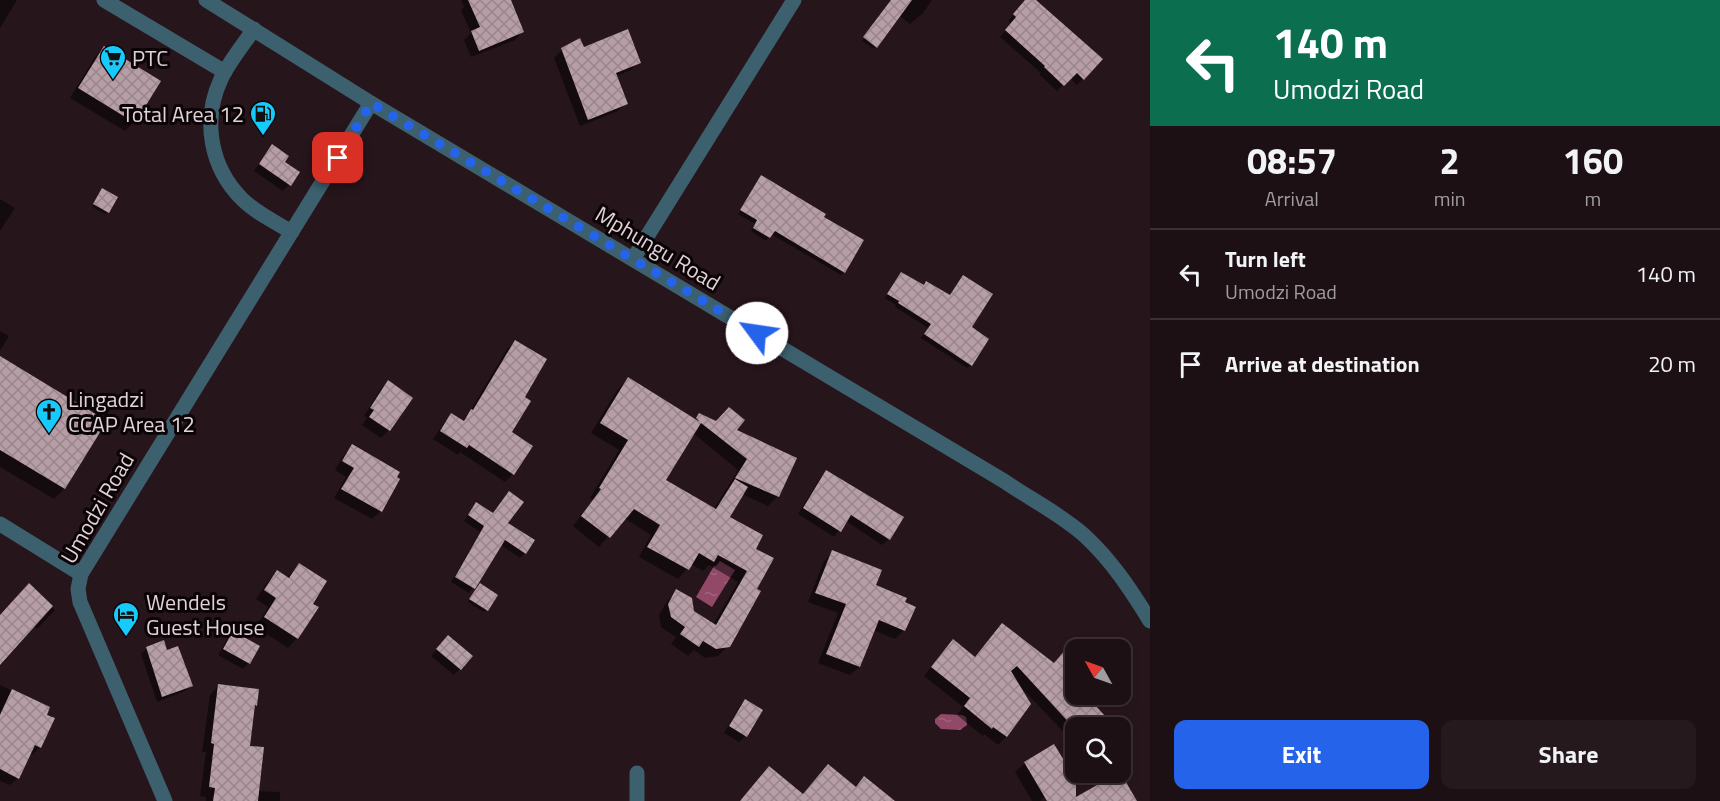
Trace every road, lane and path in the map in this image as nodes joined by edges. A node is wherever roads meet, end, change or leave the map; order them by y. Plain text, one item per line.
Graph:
1 (104, 0) edge
2 (206, 0) edge
3 (794, 0) edge
4 (254, 29) junction
5 (225, 72) junction
6 (371, 103) junction
7 (292, 232) junction
8 (633, 259) junction
9 (0, 524) edge
10 (81, 574) junction
11 (1150, 621) edge
12 (637, 773) dead end
13 (165, 801) edge
14 (637, 801) edge

1 - 5 street
2 - 4 street, Mphungu Road
3 - 8 street
4 - 5 street
4 - 6 street, Mphungu Road
5 - 7 street
6 - 7 street, Umodzi Road
6 - 8 street, Mphungu Road
7 - 10 street, Umodzi Road
8 - 11 street, Mphungu Road
9 - 10 street
10 - 13 street, Umodzi Road
12 - 14 street

